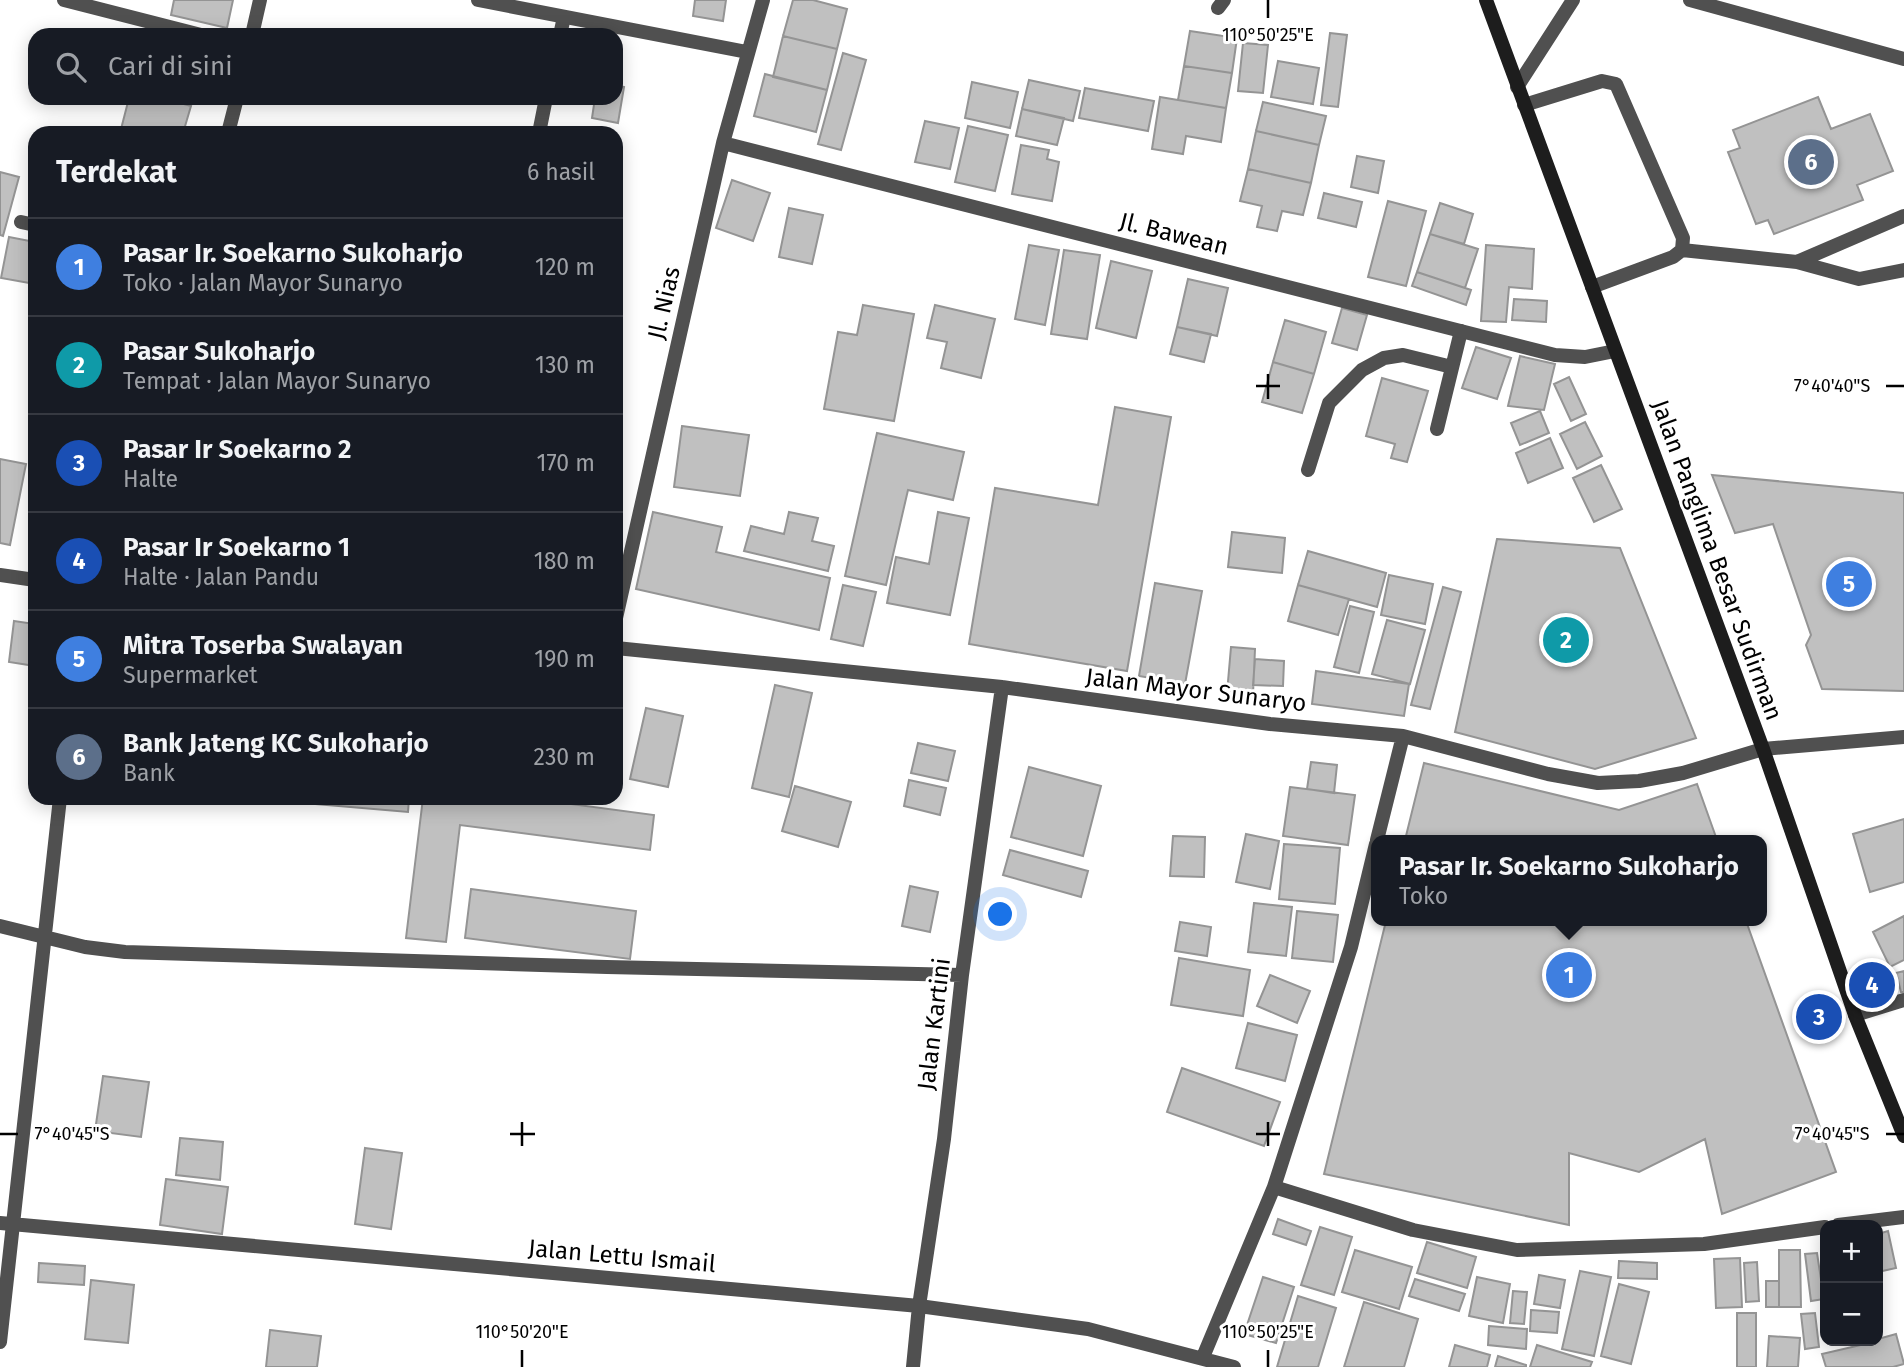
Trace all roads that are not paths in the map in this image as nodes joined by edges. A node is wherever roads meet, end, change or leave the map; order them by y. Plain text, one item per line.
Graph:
1 (64, 0) edge
2 (260, 0) edge
3 (478, 0) edge
4 (763, 0) edge
5 (1486, 0) edge
6 (1690, 0) edge
7 (504, 2) edge
8 (1571, 3) edge
9 (564, 17) junction
10 (174, 28) edge
11 (254, 28) edge
12 (562, 28) edge
13 (622, 28) edge
14 (623, 28) edge
15 (747, 52) junction
16 (1904, 59) edge
17 (1517, 87) junction
18 (235, 105) edge
19 (545, 105) edge
20 (1524, 105) junction
21 (230, 126) edge
22 (540, 126) edge
23 (723, 143) junction
24 (1904, 216) edge
25 (1682, 250) junction
26 (1797, 262) junction
27 (1904, 270) edge
28 (1592, 288) junction
29 (1461, 331) junction
30 (1615, 351) junction
31 (1452, 367) junction
32 (1437, 429) dead end
33 (1308, 470) dead end
34 (0, 575) edge
35 (28, 579) edge
36 (623, 587) edge
37 (623, 649) edge
38 (1002, 687) junction
39 (1403, 736) junction
40 (1904, 737) edge
41 (1763, 749) junction
42 (59, 805) edge
43 (1379, 835) edge
44 (1371, 866) edge
45 (0, 926) edge
46 (44, 939) junction
47 (962, 975) junction
48 (1904, 1000) edge
49 (1855, 1015) junction
50 (1904, 1136) edge
51 (1274, 1187) junction
52 (1904, 1217) edge
53 (1879, 1220) edge
54 (6, 1224) edge
55 (1820, 1228) edge
56 (919, 1306) junction
57 (0, 1342) edge
58 (1203, 1357) junction
59 (913, 1367) edge
60 (1234, 1367) edge

1 - 10 street
2 - 11 street
3 - 7 street
4 - 15 street, Jl. Nias
5 - 17 main road, Jalan Panglima Besar Sudirman
6 - 16 street
7 - 9 street
8 - 17 street
9 - 12 street
9 - 13 street
14 - 15 street
15 - 23 street, Jl. Nias
17 - 20 main road, Jalan Panglima Besar Sudirman
18 - 21 street
19 - 22 street
20 - 25 street
20 - 28 main road, Jalan Panglima Besar Sudirman
23 - 29 street, Jl. Bawean
23 - 36 street, Jl. Nias
24 - 26 street
25 - 26 street
25 - 28 street
26 - 27 street
28 - 30 main road, Jalan Panglima Besar Sudirman
29 - 30 street, Jl. Bawean
29 - 31 street
30 - 41 main road, Jalan Panglima Besar Sudirman
31 - 32 street
31 - 33 street
34 - 35 street
37 - 38 street, Jalan Mayor Sunaryo
38 - 39 street, Jalan Mayor Sunaryo
38 - 47 street, Jalan Kartini
39 - 41 street, Jalan Mayor Sunaryo
39 - 43 street
40 - 41 street, Jalan Mayor Sunaryo
41 - 49 main road, Jalan Panglima Besar Sudirman
42 - 46 street
44 - 51 street
45 - 46 street
46 - 47 street
46 - 54 street
47 - 56 street, Jalan Kartini
48 - 49 street
49 - 50 main road, Jalan Panglima Besar Sudirman
51 - 55 street
51 - 58 street
52 - 53 street
54 - 56 street, Jalan Lettu Ismail
54 - 57 street
56 - 58 street, Jalan Lettu Ismail
56 - 59 street, Jalan Kartini
58 - 60 street, Jalan Lettu Ismail

